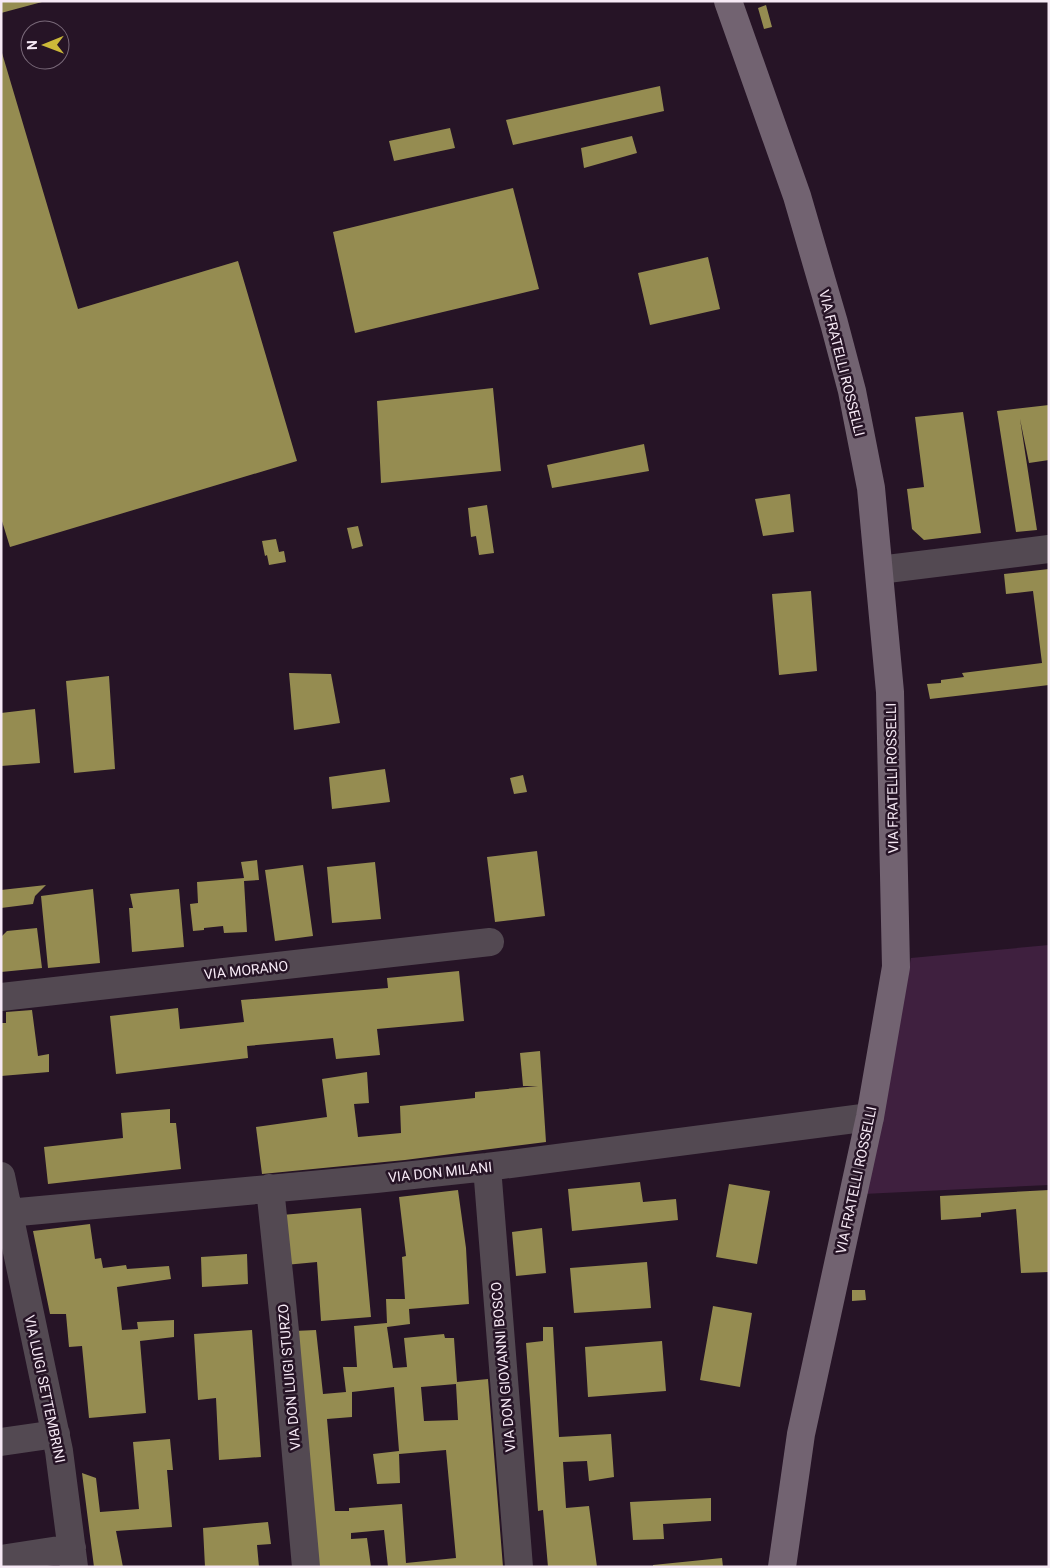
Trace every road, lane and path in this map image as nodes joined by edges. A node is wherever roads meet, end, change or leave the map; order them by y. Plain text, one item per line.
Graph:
1 (728, 1) edge
2 (1049, 549) edge
3 (878, 570) junction
4 (490, 942) dead end
5 (1, 997) edge
6 (870, 1117) junction
7 (487, 1167) junction
8 (1, 1176) edge
9 (270, 1188) junction
10 (8, 1213) junction
11 (56, 1434) junction
12 (1, 1442) edge
13 (73, 1558) edge
14 (1, 1559) edge
15 (306, 1567) edge
16 (519, 1567) edge
17 (782, 1567) edge

1 - 3 main road, VIA FRATELLI ROSSELLI
2 - 3 street
3 - 6 main road, VIA FRATELLI ROSSELLI
4 - 5 street, VIA MORANO
6 - 7 street, VIA DON MILANI
6 - 17 main road, VIA FRATELLI ROSSELLI
7 - 9 street, VIA DON MILANI
7 - 16 street, VIA DON GIOVANNI BOSCO
8 - 10 street, VIA LUIGI SETTEMBRINI
9 - 10 street, VIA DON MILANI
9 - 15 street, VIA DON LUIGI STURZO
10 - 11 street, VIA LUIGI SETTEMBRINI
11 - 12 street
11 - 13 street, VIA LUIGI SETTEMBRINI
13 - 14 street

